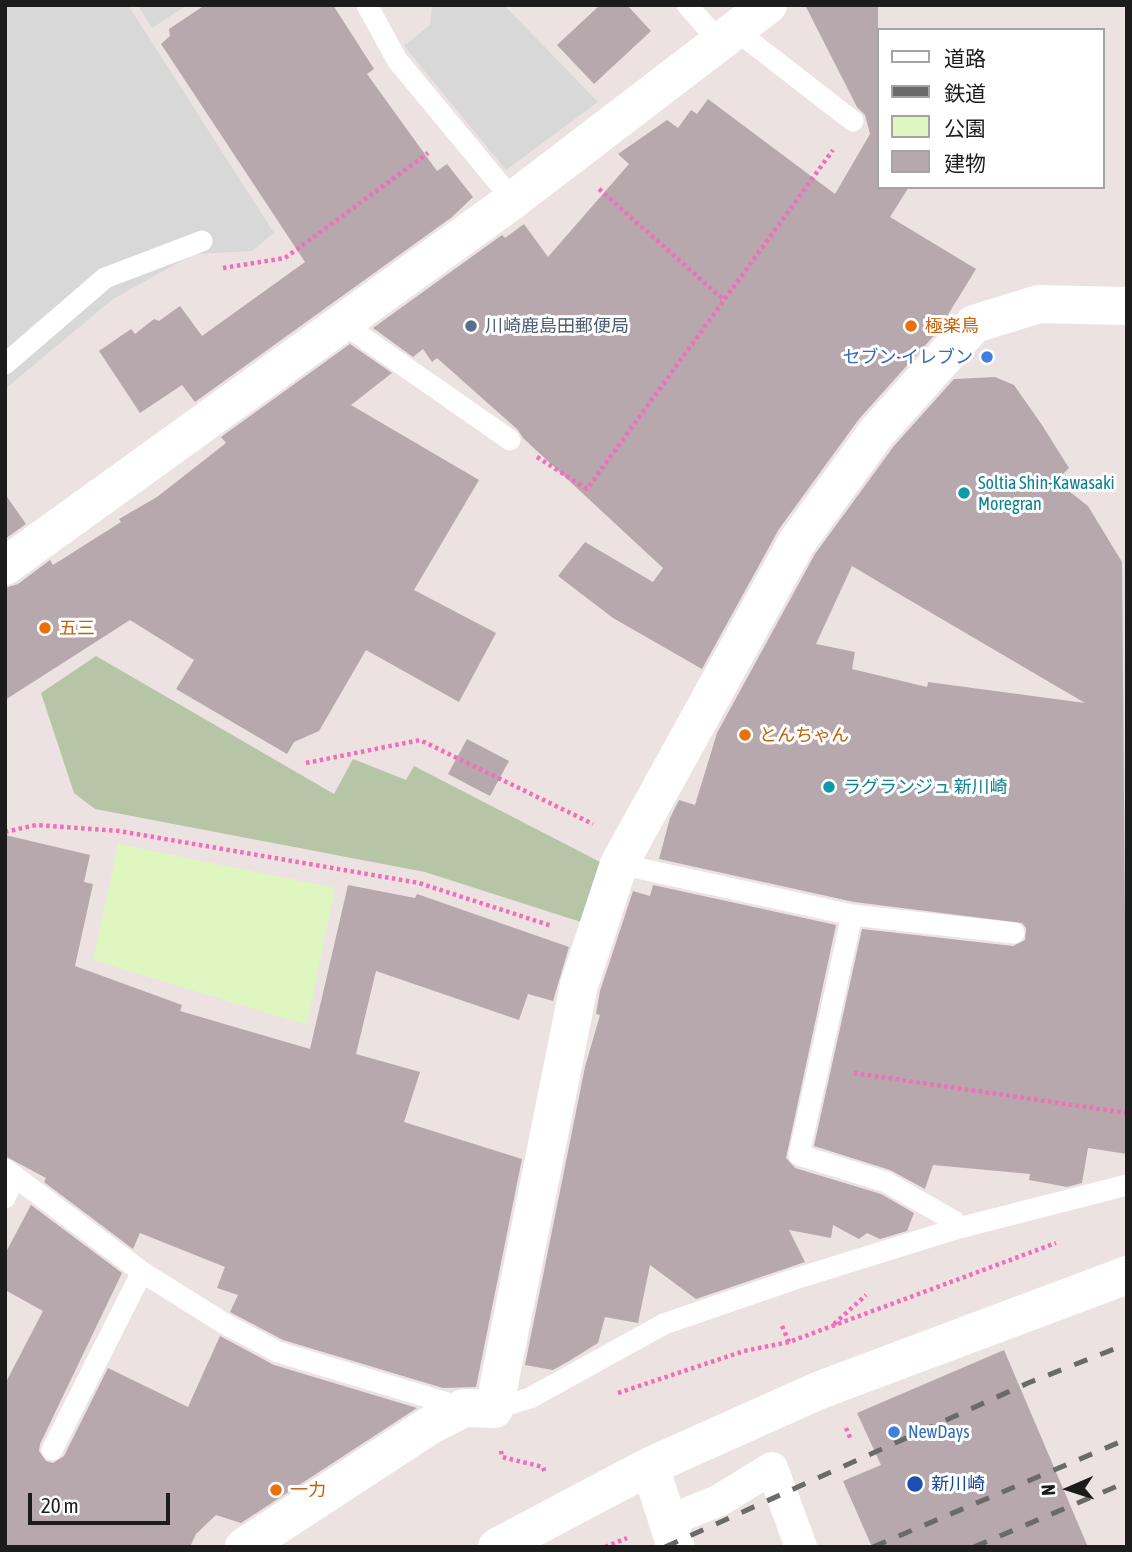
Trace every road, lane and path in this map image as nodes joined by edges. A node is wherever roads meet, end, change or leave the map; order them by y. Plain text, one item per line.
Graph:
1 (367, 5) edge
2 (687, 5) edge
3 (768, 5) edge
4 (727, 35) junction
5 (853, 121) joint
6 (567, 160) junction
7 (513, 200) junction
8 (202, 241) dead end
9 (724, 300) junction
10 (1127, 306) edge
11 (347, 319) junction
12 (5, 364) edge
13 (510, 440) joint
14 (5, 566) edge
15 (306, 763) dead end
16 (5, 832) edge
17 (625, 854) junction
18 (852, 915) junction
19 (1014, 933) dead end
20 (595, 939) junction
21 (818, 1068) junction
22 (1127, 1113) edge
23 (10, 1173) edge
24 (1127, 1185) edge
25 (5, 1198) edge
26 (959, 1228) junction
27 (1063, 1240) dead end
28 (142, 1272) junction
29 (1127, 1275) edge
30 (782, 1326) dead end
31 (789, 1342) junction
32 (744, 1351) dead end
33 (479, 1408) junction
34 (844, 1421) dead end
35 (851, 1440) dead end
36 (52, 1450) dead end
37 (650, 1466) junction
38 (672, 1534) edge
39 (244, 1547) edge
40 (497, 1547) edge
41 (801, 1547) edge

1 - 7 lane
2 - 4 lane
3 - 4 street
4 - 5 lane
4 - 6 street
5 - 9 path
6 - 7 street
6 - 9 path
7 - 11 street
8 - 12 lane
9 - 13 path
10 - 17 street
11 - 13 lane
11 - 14 street
15 - 17 path
16 - 20 path
17 - 18 lane
17 - 20 street
18 - 19 lane
18 - 21 lane
20 - 33 street
21 - 22 path
21 - 26 lane
23 - 25 lane
23 - 28 lane
24 - 26 lane
26 - 33 lane
27 - 31 path
28 - 33 lane
28 - 36 lane
29 - 37 street
30 - 31 path
31 - 32 path
33 - 39 street
34 - 35 path
37 - 38 street
37 - 40 street
38 - 41 street

